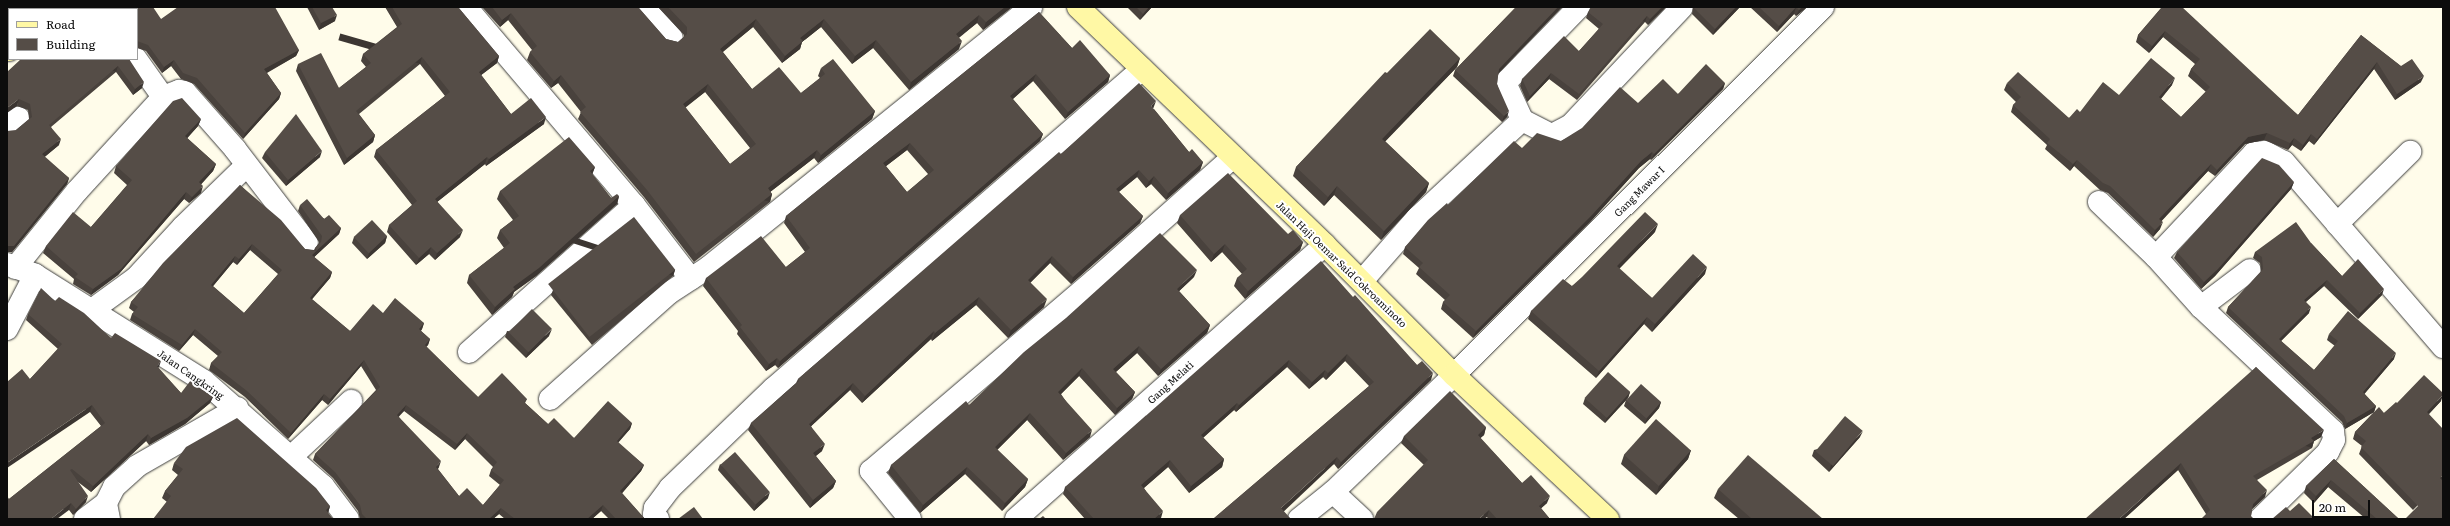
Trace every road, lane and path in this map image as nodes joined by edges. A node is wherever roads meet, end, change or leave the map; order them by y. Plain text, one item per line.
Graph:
1 (466, 7) edge
2 (643, 7) edge
3 (1031, 7) edge
4 (1078, 7) edge
5 (1580, 7) edge
6 (1682, 7) edge
7 (1823, 7) edge
8 (672, 38) dead end
9 (137, 60) edge
10 (1142, 69) junction
11 (163, 97) junction
12 (1522, 120) junction
13 (2410, 152) dead end
14 (1232, 158) junction
15 (246, 166) junction
16 (2099, 202) dead end
17 (634, 205) junction
18 (2337, 224) junction
19 (307, 243) dead end
20 (1325, 245) junction
21 (2156, 257) junction
22 (19, 269) edge
23 (2250, 270) dead end
24 (691, 279) junction
25 (1362, 281) junction
26 (2202, 307) junction
27 (92, 310) junction
28 (7, 329) edge
29 (2443, 347) edge
30 (469, 352) dead end
31 (1454, 375) junction
32 (550, 398) dead end
33 (351, 401) dead end
34 (238, 408) junction
35 (292, 456) junction
36 (1333, 492) junction
37 (108, 511) edge
38 (85, 519) edge
39 (348, 519) edge
40 (658, 519) edge
41 (910, 519) edge
42 (1016, 519) edge
43 (1299, 519) edge
44 (1362, 519) edge
45 (1608, 519) edge
46 (2260, 519) edge

1 - 17 street
2 - 8 street
3 - 24 street
4 - 10 main road, Jalan Haji Oemar Said Cokroaminoto
5 - 12 street
6 - 12 street
7 - 31 street, Gang Mawar I
9 - 11 street
10 - 14 main road, Jalan Haji Oemar Said Cokroaminoto
10 - 40 street
11 - 15 street
11 - 22 street
12 - 25 street
13 - 18 street
14 - 20 main road, Jalan Haji Oemar Said Cokroaminoto
14 - 41 street
15 - 19 street
15 - 27 street
16 - 21 street
17 - 24 street
17 - 30 street
18 - 21 street
18 - 29 street
20 - 25 main road, Jalan Haji Oemar Said Cokroaminoto
20 - 42 street, Gang Melati
21 - 26 street
22 - 27 street, Jalan Cangkring
22 - 28 street
23 - 26 street
24 - 32 street
25 - 31 main road, Jalan Haji Oemar Said Cokroaminoto
26 - 46 street
27 - 34 street, Jalan Cangkring
31 - 36 street, Gang Mawar I
31 - 45 main road, Jalan Haji Oemar Said Cokroaminoto
33 - 35 street
34 - 35 street, Jalan Cangkring
34 - 37 street
35 - 39 street, Jalan Cangkring
36 - 43 street, Gang Mawar I
36 - 44 street
37 - 38 street

